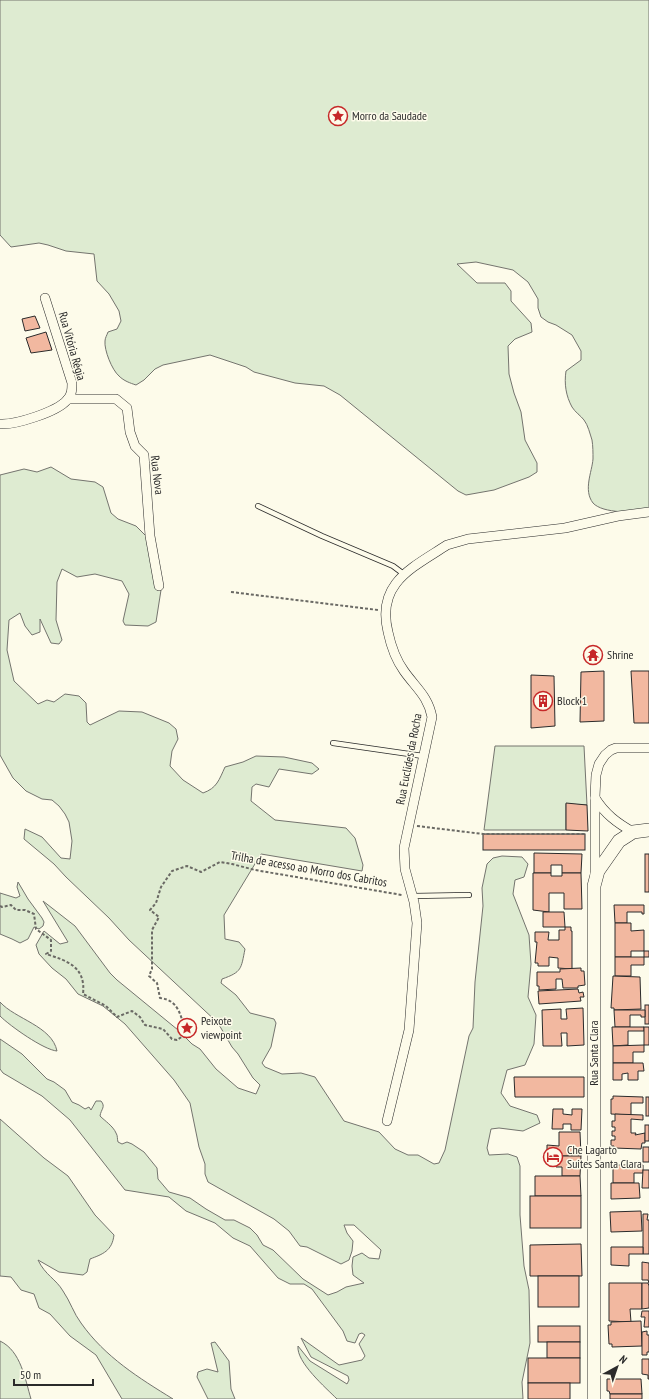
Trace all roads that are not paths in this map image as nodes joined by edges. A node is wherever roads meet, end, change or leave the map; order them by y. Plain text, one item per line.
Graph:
1 (45, 298) dead end
2 (68, 399) junction
3 (0, 424) edge
4 (258, 506) dead end
5 (649, 512) edge
6 (404, 575) junction
7 (159, 586) dead end
8 (333, 743) dead end
9 (649, 748) edge
10 (423, 756) junction
11 (595, 797) junction
12 (649, 830) edge
13 (633, 832) junction
14 (595, 878) junction
15 (469, 895) dead end
16 (413, 896) junction
17 (387, 1122) dead end
18 (594, 1399) edge

1 - 2 street, Rua Vitória Régia
2 - 3 street, Rua Vitória Régia
2 - 7 street, Rua Nova
4 - 6 lane
5 - 6 street, Rua Euclides da Rocha
6 - 10 street, Rua Euclides da Rocha
8 - 10 lane
9 - 11 street, Rua Santa Clara
10 - 16 street, Rua Euclides da Rocha
11 - 13 street
11 - 14 street, Rua Santa Clara
12 - 13 main road
13 - 14 main road
14 - 18 main road, Rua Santa Clara
15 - 16 lane
16 - 17 street, Rua Euclides da Rocha

